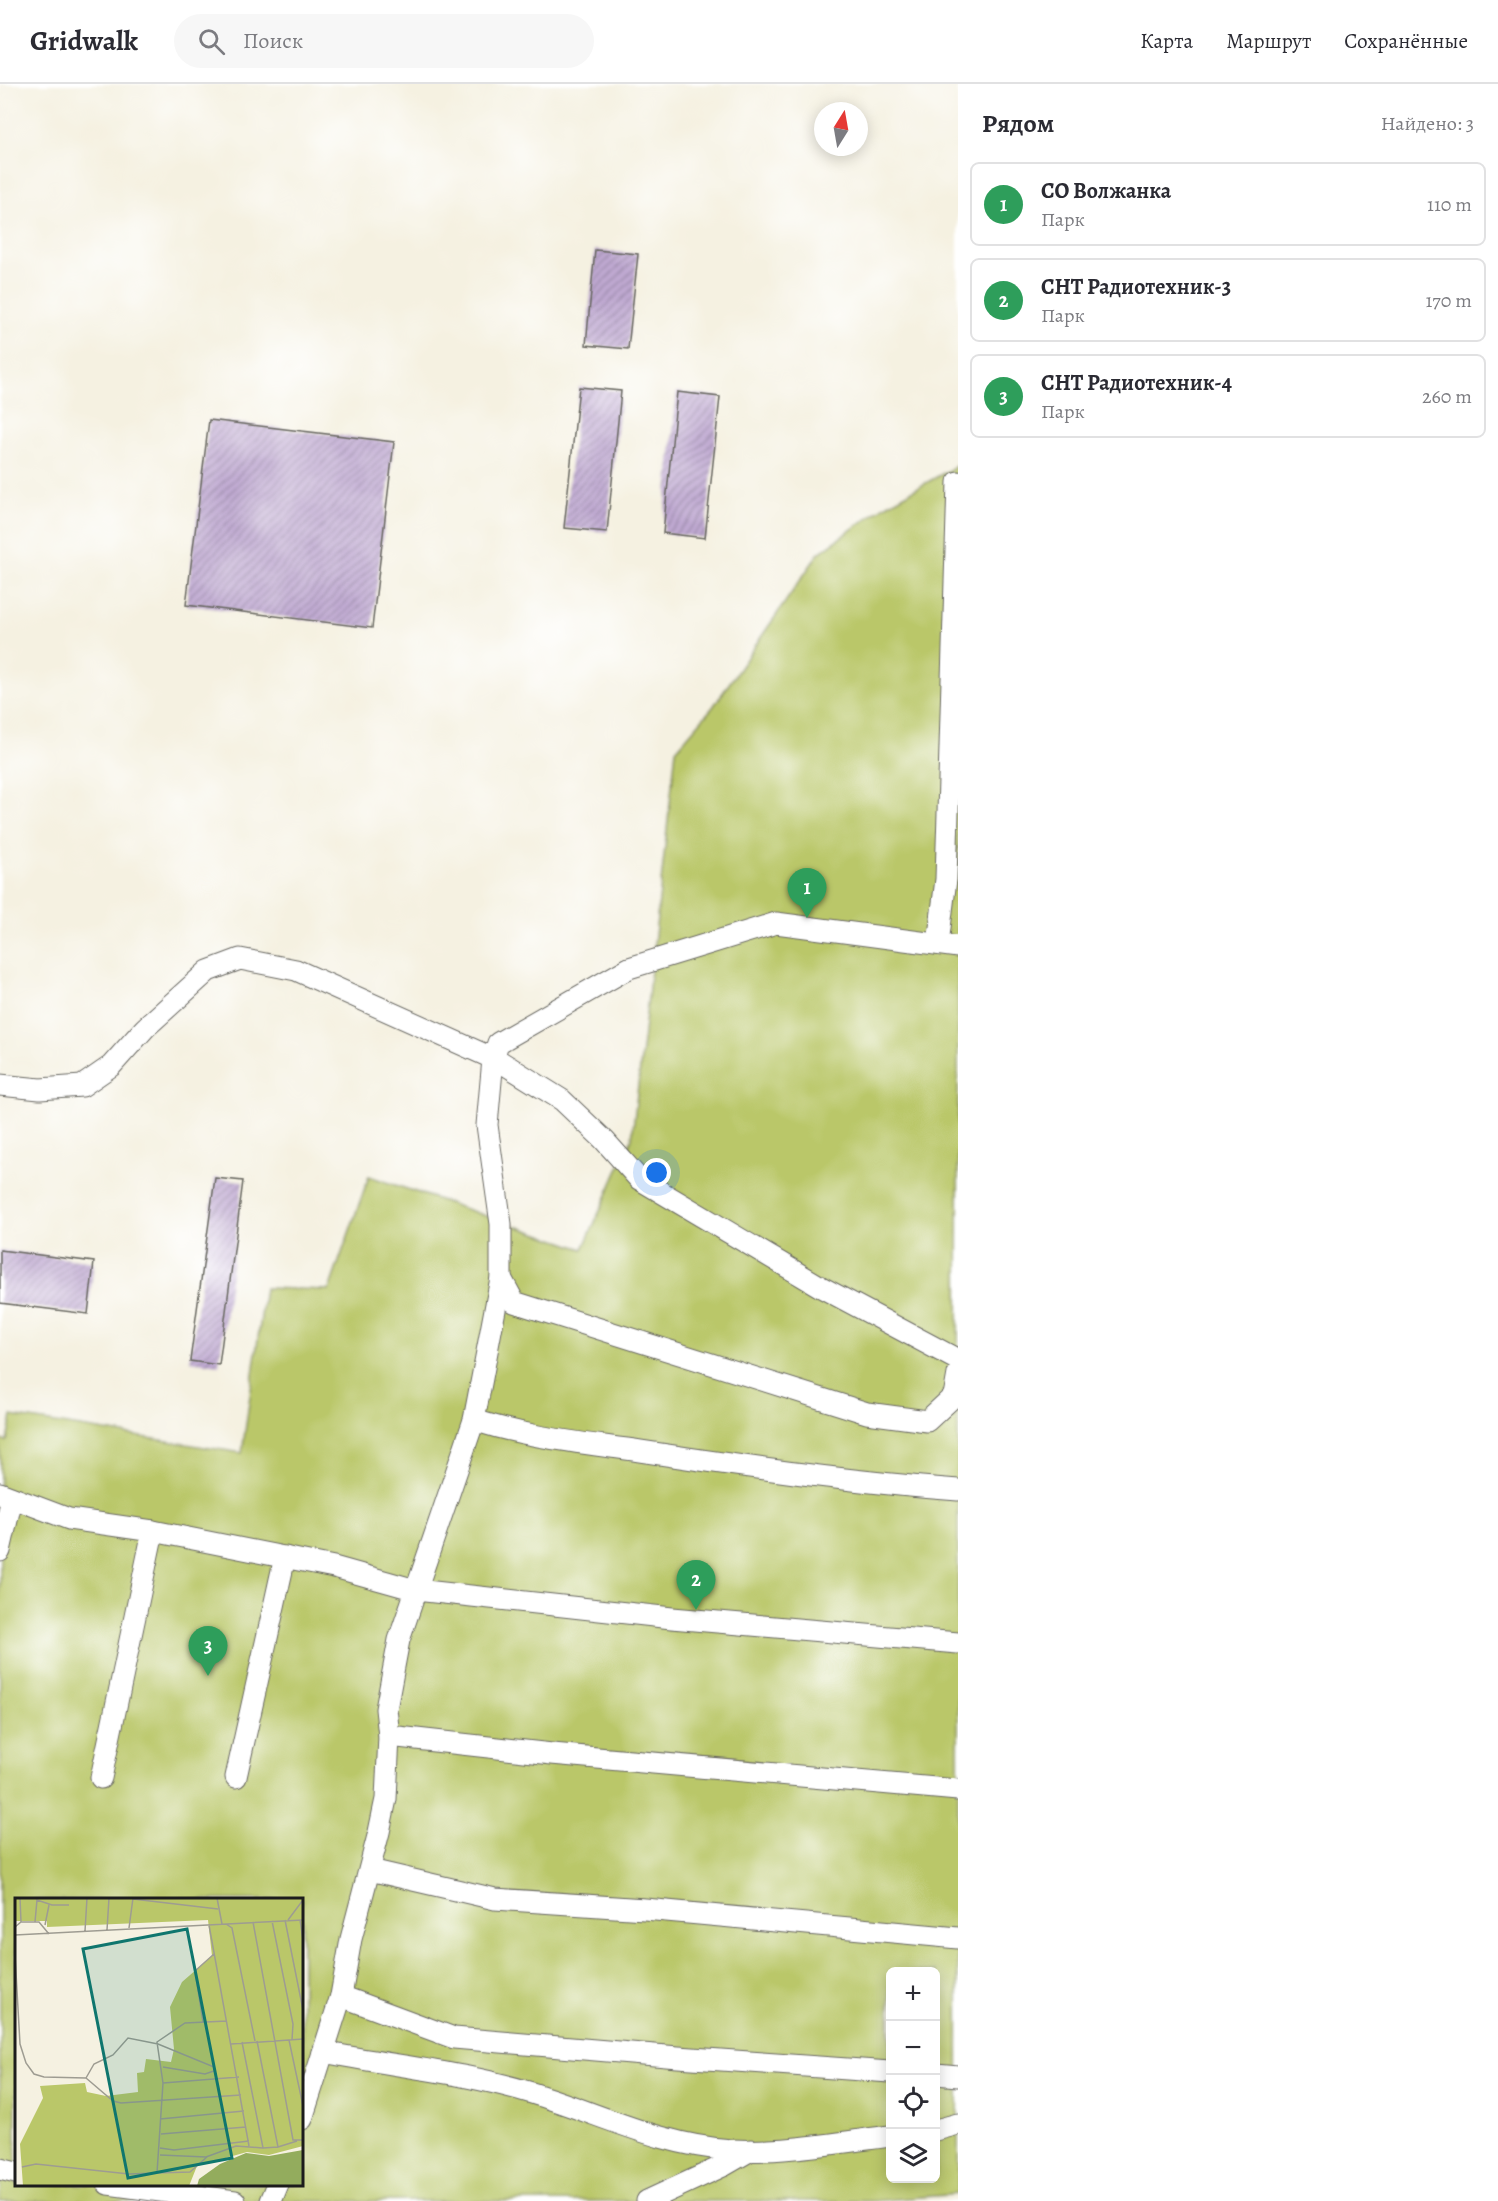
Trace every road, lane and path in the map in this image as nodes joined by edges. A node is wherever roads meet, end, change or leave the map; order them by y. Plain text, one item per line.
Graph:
1 (958, 482) edge
2 (948, 945) edge
3 (493, 1059) junction
4 (0, 1085) edge
5 (501, 1278) junction
6 (958, 1360) edge
7 (958, 1374) edge
8 (474, 1420) junction
9 (958, 1490) edge
10 (6, 1495) edge
11 (153, 1531) junction
12 (0, 1551) edge
13 (285, 1557) junction
14 (416, 1590) junction
15 (958, 1644) edge
16 (389, 1736) junction
17 (237, 1777) dead end
18 (101, 1778) dead end
19 (958, 1790) edge
20 (370, 1870) junction
21 (958, 1938) edge
22 (340, 1996) junction
23 (323, 2052) junction
24 (886, 2072) edge
25 (940, 2074) edge
26 (958, 2076) edge
27 (303, 2116) edge
28 (958, 2124) edge
29 (940, 2129) edge
30 (886, 2137) edge
31 (752, 2149) junction
32 (0, 2169) edge
33 (15, 2173) edge
34 (123, 2186) edge
35 (277, 2186) edge
36 (235, 2201) edge
37 (271, 2201) edge
38 (647, 2201) edge

1 - 2 street
2 - 3 street
3 - 4 street
3 - 5 street
3 - 6 street
5 - 7 street
5 - 8 street
8 - 9 street
8 - 14 street
10 - 11 street
10 - 12 street
11 - 13 street
11 - 18 street
13 - 14 street
13 - 17 street
14 - 15 street
14 - 16 street
16 - 19 street
16 - 20 street
20 - 21 street
20 - 22 street
22 - 23 street
22 - 24 street
23 - 27 street
23 - 31 street
25 - 26 street
28 - 29 street
30 - 31 street
31 - 38 street
32 - 33 street
34 - 36 street
35 - 37 street

